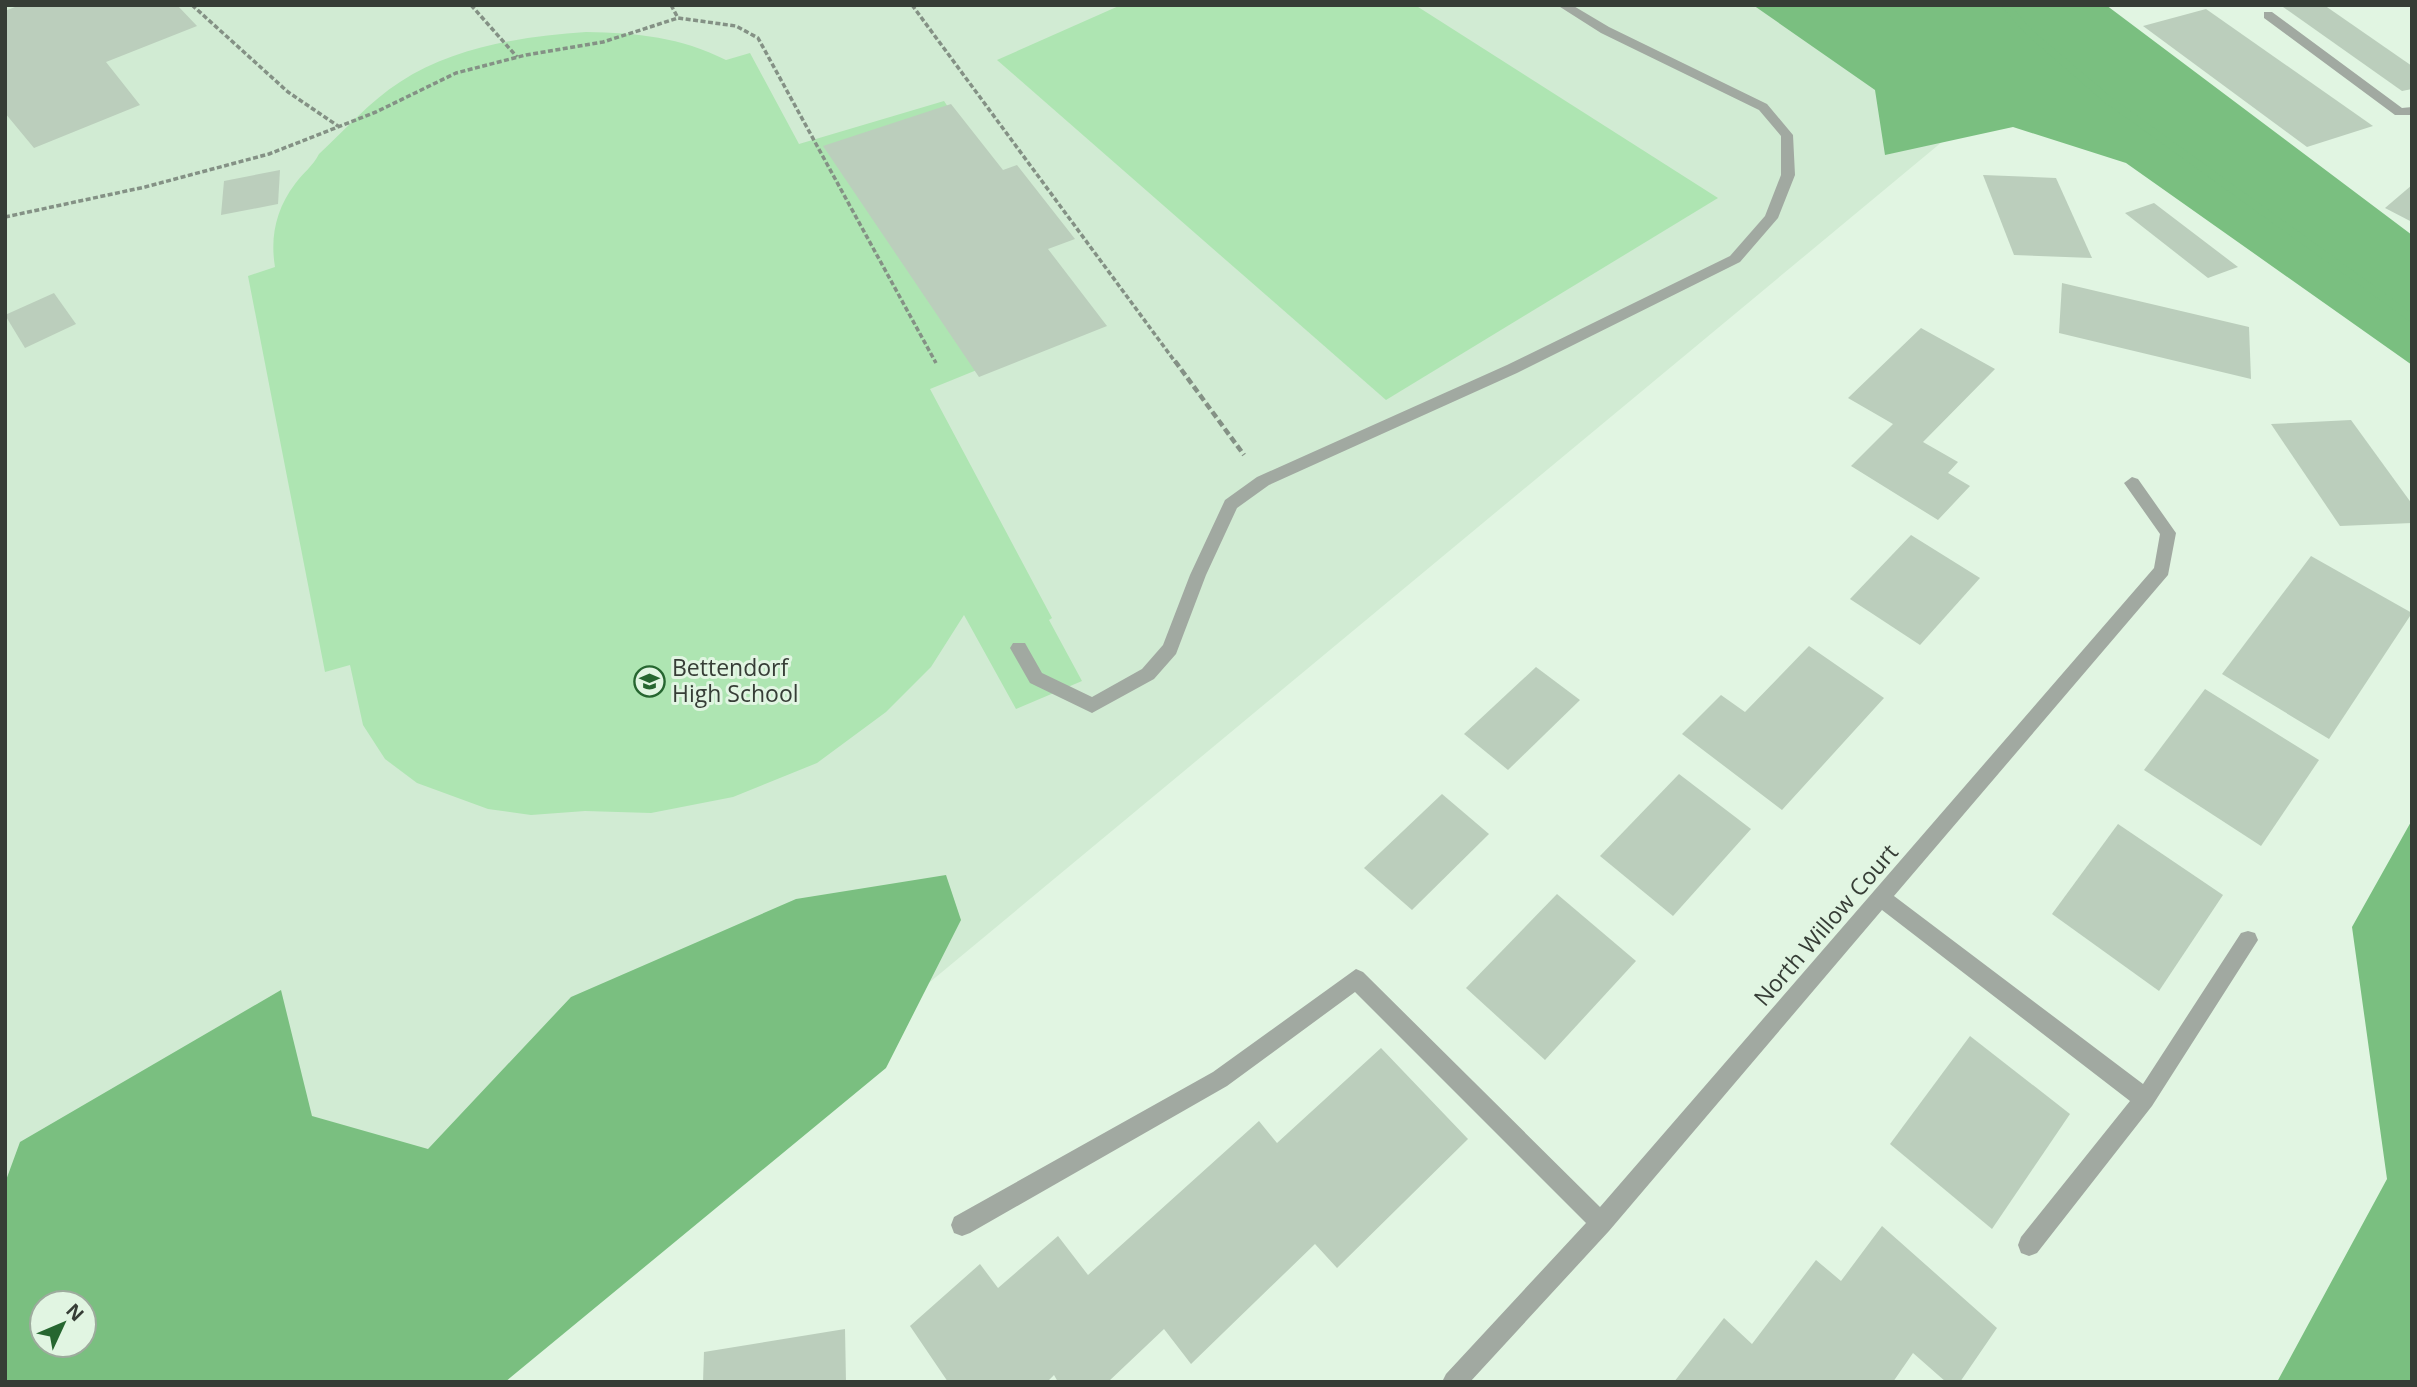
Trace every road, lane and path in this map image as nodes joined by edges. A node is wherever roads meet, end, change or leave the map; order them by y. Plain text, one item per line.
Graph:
1 (192, 5) edge
2 (471, 5) edge
3 (671, 5) edge
4 (912, 5) edge
5 (1563, 5) edge
6 (2268, 15) dead end
7 (678, 18) junction
8 (517, 58) junction
9 (2412, 111) edge
10 (339, 127) junction
11 (5, 217) edge
12 (936, 363) dead end
13 (1263, 481) junction
14 (2132, 483) dead end
15 (1019, 648) dead end
16 (1882, 898) junction
17 (2248, 940) dead end
18 (2146, 1099) junction
19 (1601, 1223) junction
20 (962, 1225) dead end
21 (2029, 1245) dead end
22 (1454, 1382) edge

1 - 10 path
2 - 8 path
3 - 7 path
4 - 13 path
5 - 13 street
6 - 9 street
7 - 8 path
7 - 12 path
8 - 10 path
10 - 11 path
13 - 15 street
14 - 16 street, North Willow Court
16 - 18 street
16 - 19 street, North Willow Court
17 - 18 street
18 - 21 street
19 - 20 street
19 - 22 street, North Willow Court

